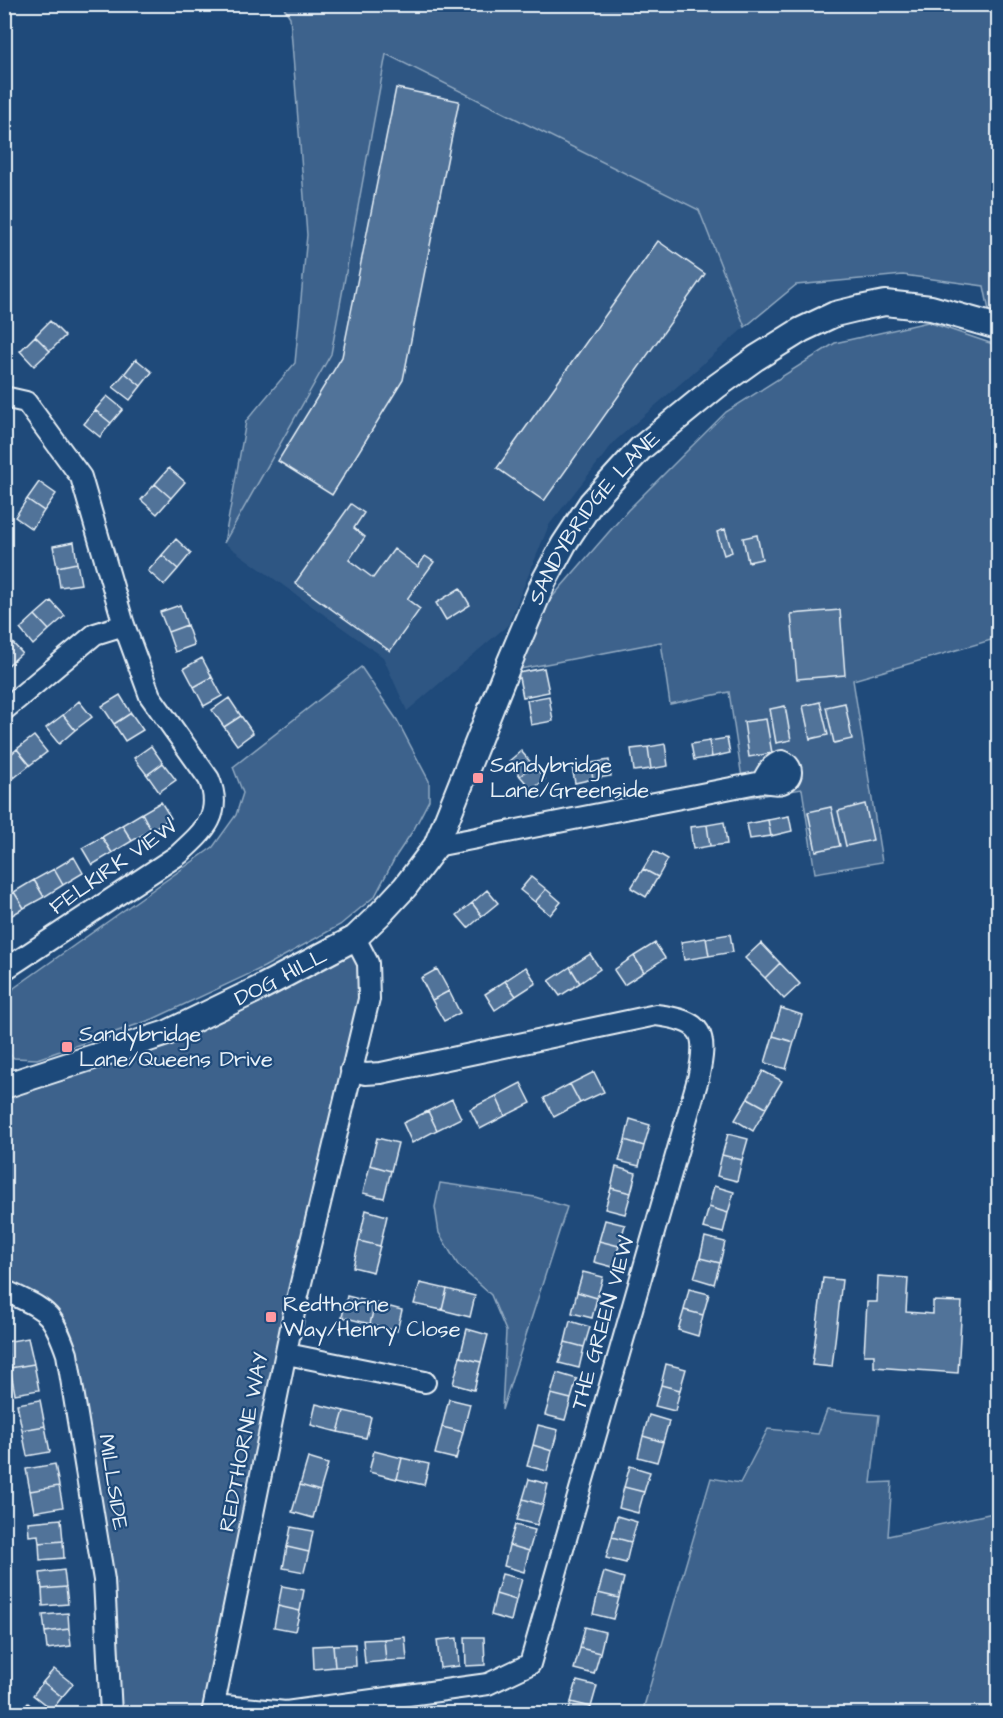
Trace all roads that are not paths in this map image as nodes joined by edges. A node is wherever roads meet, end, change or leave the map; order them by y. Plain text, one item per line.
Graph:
1 (999, 327) edge
2 (4, 397) edge
3 (124, 625) junction
4 (4, 710) edge
5 (762, 782) dead end
6 (436, 846) junction
7 (355, 938) junction
8 (4, 970) edge
9 (351, 1071) junction
10 (4, 1086) edge
11 (4, 1290) edge
12 (287, 1354) junction
13 (425, 1382) dead end
14 (214, 1709) edge
15 (111, 1713) edge

1 - 6 street, SANDYBRIDGE LANE
2 - 3 street, FELKIRK VIEW
3 - 4 street
3 - 8 street, FELKIRK VIEW
5 - 6 street
6 - 7 street, SANDYBRIDGE LANE
7 - 9 street, REDTHORNE WAY
7 - 10 street, DOG HILL
9 - 12 street, REDTHORNE WAY
9 - 14 street, THE GREEN VIEW
11 - 15 street, MILLSIDE
12 - 13 street
12 - 14 street, REDTHORNE WAY

